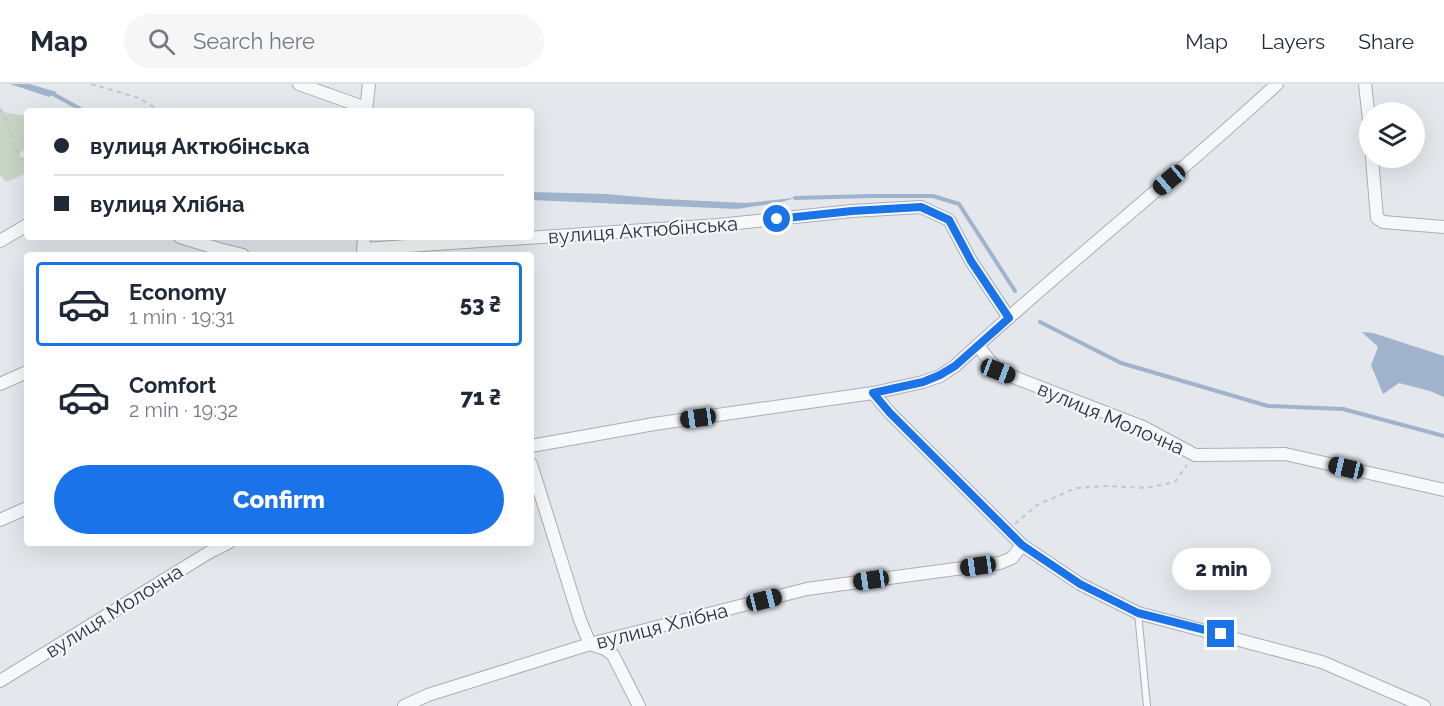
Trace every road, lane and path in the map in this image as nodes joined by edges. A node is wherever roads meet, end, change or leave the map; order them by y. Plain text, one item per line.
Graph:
1 (91, 84) edge
2 (299, 84) edge
3 (369, 84) edge
4 (1278, 84) edge
5 (1365, 84) edge
6 (1367, 102) edge
7 (155, 108) edge
8 (363, 108) edge
9 (366, 108) edge
10 (0, 109) edge
11 (24, 160) edge
12 (1373, 168) edge
13 (24, 227) edge
14 (1444, 227) edge
15 (534, 236) edge
16 (190, 240) edge
17 (472, 240) edge
18 (0, 241) edge
19 (363, 247) edge
20 (231, 252) edge
21 (1009, 318) junction
22 (978, 346) junction
23 (24, 373) edge
24 (0, 384) edge
25 (873, 393) junction
26 (534, 445) edge
27 (1195, 454) junction
28 (534, 474) edge
29 (1444, 490) edge
30 (24, 509) edge
31 (0, 520) edge
32 (1008, 530) junction
33 (1022, 545) junction
34 (222, 546) edge
35 (1138, 613) junction
36 (590, 644) junction
37 (0, 681) edge
38 (404, 706) edge
39 (639, 706) edge
40 (1147, 706) edge
41 (1424, 706) edge

1 - 7 path
2 - 8 street
3 - 9 street
4 - 21 street
5 - 6 street
10 - 11 path
12 - 14 street
13 - 18 street
15 - 21 street, вулиця Актюбінська
16 - 20 street
17 - 19 street, вулиця Актюбінська
21 - 22 street
22 - 25 street
22 - 27 street, вулиця Молочна
23 - 24 street
25 - 26 street
25 - 32 street
27 - 29 street, вулиця Молочна
27 - 32 path
28 - 36 street
30 - 31 street
32 - 33 street
33 - 35 street
33 - 36 street, вулиця Хлібна
34 - 37 street, вулиця Молочна
35 - 40 lane
35 - 41 street
36 - 38 street, вулиця Хлібна
36 - 39 street

